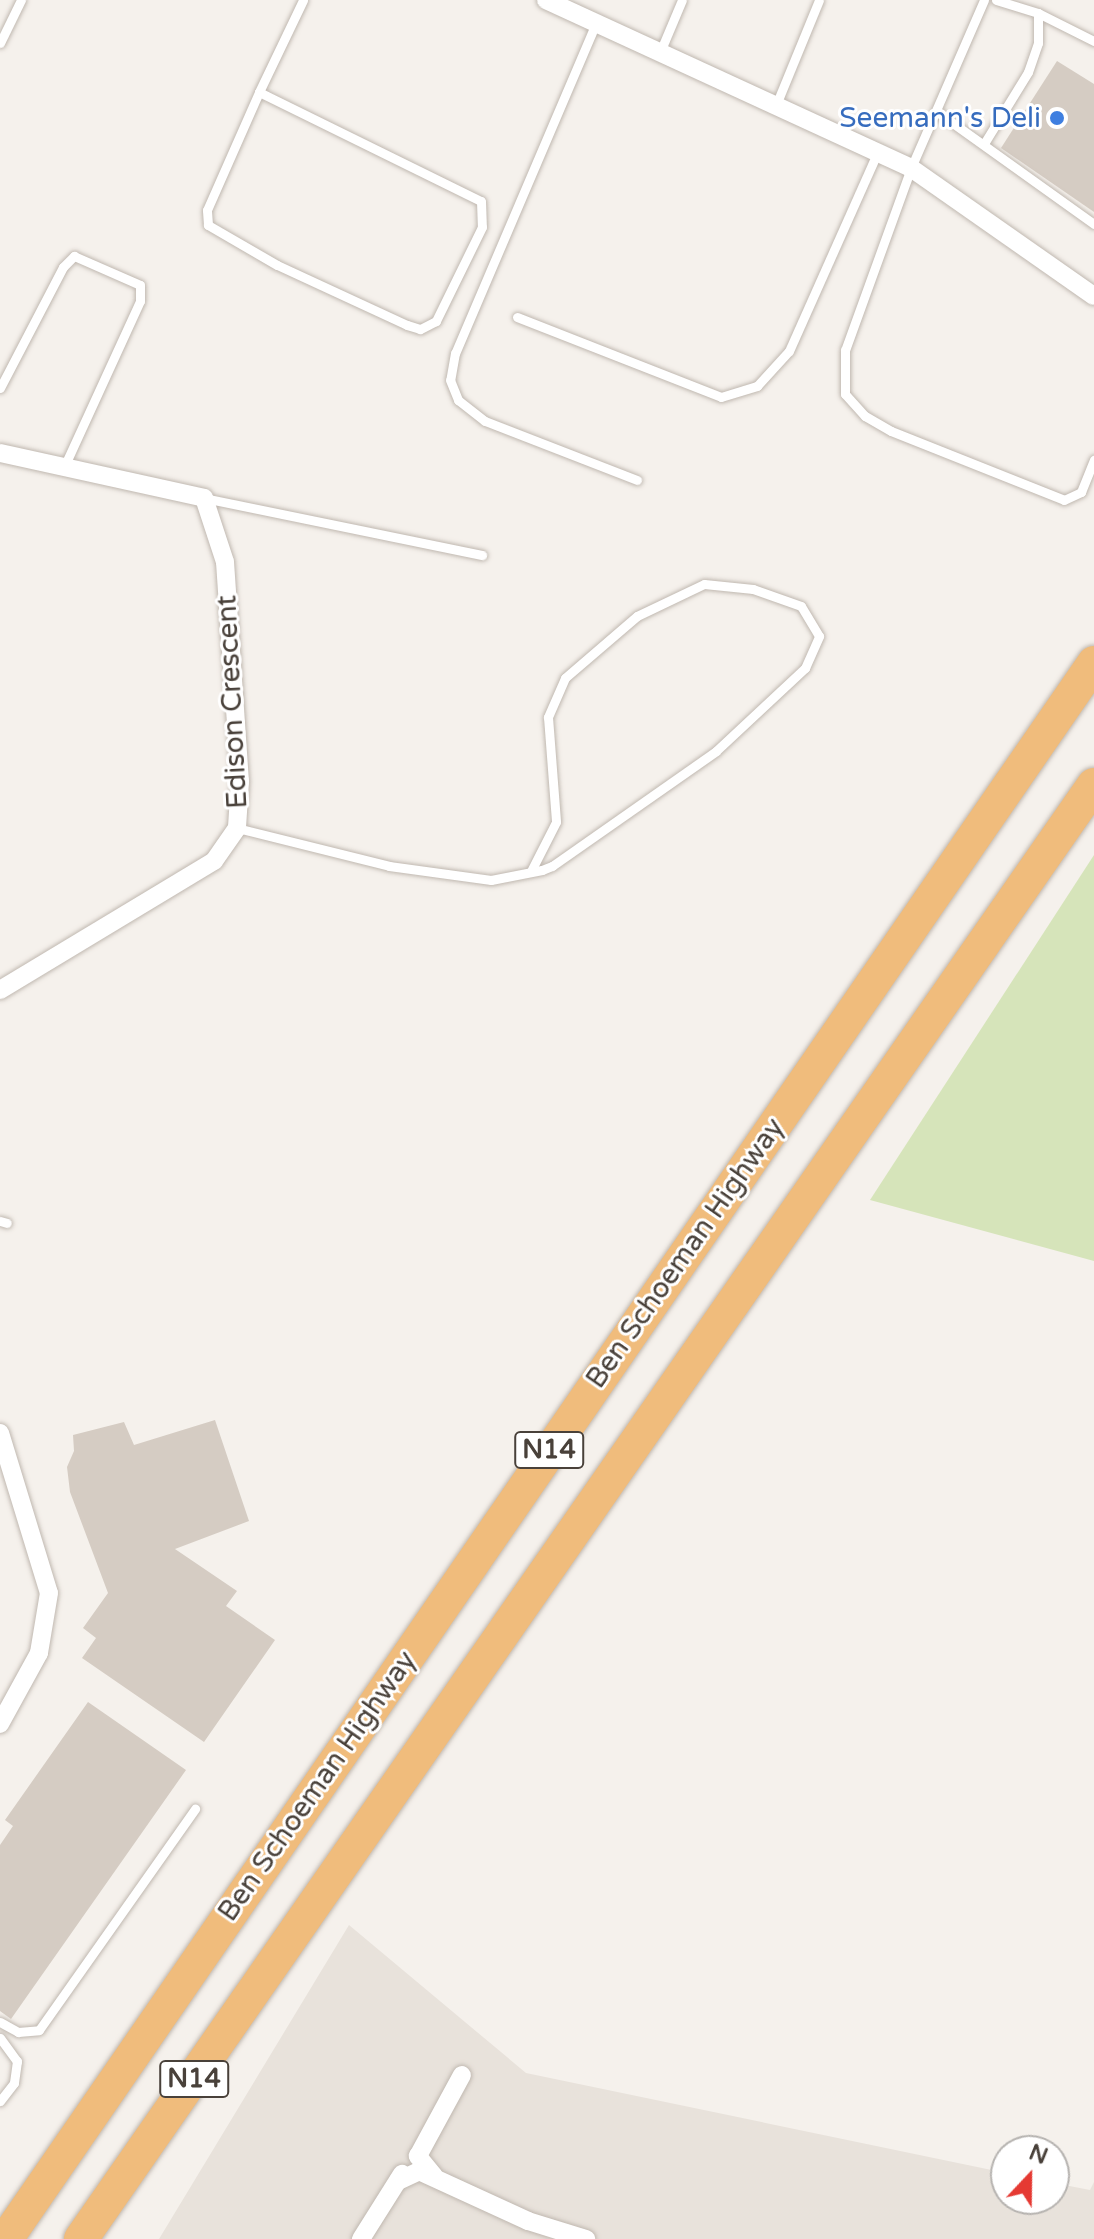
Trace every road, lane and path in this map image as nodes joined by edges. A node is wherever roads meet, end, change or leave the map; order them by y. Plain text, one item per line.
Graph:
1 (21, 0) edge
2 (303, 0) edge
3 (546, 0) edge
4 (682, 0) edge
5 (819, 0) edge
6 (984, 0) edge
7 (996, 0) edge
8 (1038, 13) junction
9 (5, 19) edge
10 (596, 23) junction
11 (1094, 41) edge
12 (0, 43) edge
13 (660, 52) junction
14 (259, 92) junction
15 (776, 105) junction
16 (936, 111) junction
17 (985, 142) junction
18 (878, 151) junction
19 (911, 168) junction
20 (1094, 224) edge
21 (1094, 296) edge
22 (517, 317) dead end
23 (0, 388) edge
24 (0, 453) edge
25 (1094, 460) edge
26 (64, 467) junction
27 (637, 480) dead end
28 (204, 498) junction
29 (482, 555) dead end
30 (1094, 663) edge
31 (1094, 785) edge
32 (237, 828) junction
33 (531, 871) junction
34 (0, 990) edge
35 (0, 1433) edge
36 (0, 1724) edge
37 (195, 1809) dead end
38 (307, 1918) junction
39 (0, 2022) edge
40 (0, 2038) edge
41 (462, 2075) dead end
42 (0, 2101) edge
43 (424, 2140) junction
44 (434, 2176) junction
45 (398, 2181) junction
46 (6, 2239) edge
47 (81, 2239) edge
48 (101, 2239) edge
49 (361, 2239) edge
50 (586, 2239) edge

1 - 9 lane
2 - 14 lane
3 - 10 street
4 - 13 lane
5 - 15 lane
6 - 16 lane
7 - 8 lane
8 - 11 lane
8 - 17 lane
9 - 12 lane
10 - 13 street
10 - 27 lane
13 - 15 street
14 - 14 lane
15 - 18 street
16 - 17 lane
16 - 19 lane
17 - 20 lane
18 - 19 street
18 - 22 lane
19 - 21 street
19 - 25 lane
23 - 26 lane
24 - 26 street
26 - 28 street
28 - 29 lane
28 - 32 street, Edison Crescent
30 - 46 highway, Ben Schoeman Highway / N14
31 - 38 highway, N14
32 - 33 lane
32 - 34 street, Edison Crescent
33 - 33 lane
35 - 36 street
37 - 39 lane
38 - 47 highway, N14
38 - 48 highway
40 - 42 lane
41 - 43 street
43 - 44 street
43 - 45 street
44 - 45 street
44 - 50 street
45 - 49 street

